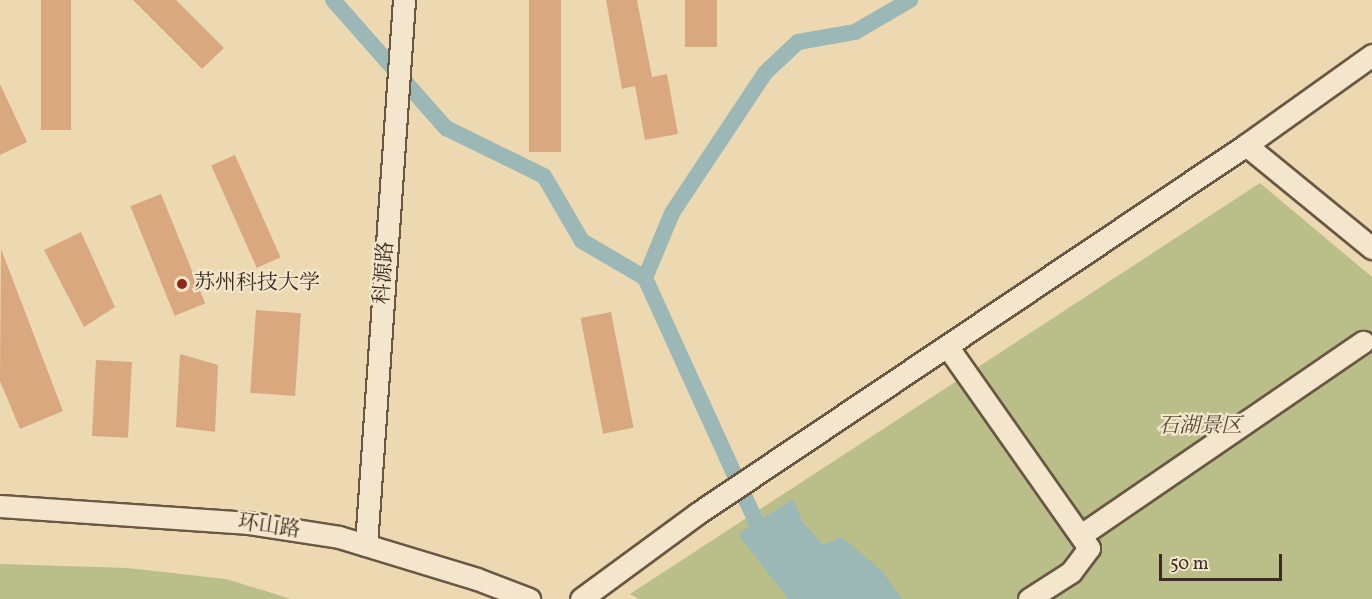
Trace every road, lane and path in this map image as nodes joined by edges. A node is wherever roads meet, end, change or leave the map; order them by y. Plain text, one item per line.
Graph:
1 (403, 9) edge
2 (1372, 55) edge
3 (1246, 145) junction
4 (1372, 248) edge
5 (1364, 342) dead end
6 (947, 346) junction
7 (0, 506) edge
8 (1081, 535) junction
9 (366, 545) junction
10 (529, 599) edge
11 (581, 599) edge
12 (1029, 599) edge

1 - 9 street, 科源路
2 - 3 street
3 - 4 street
3 - 6 street
5 - 8 street
6 - 8 street
6 - 11 street
7 - 9 street, 环山路
8 - 12 street
9 - 10 street, 环山路

